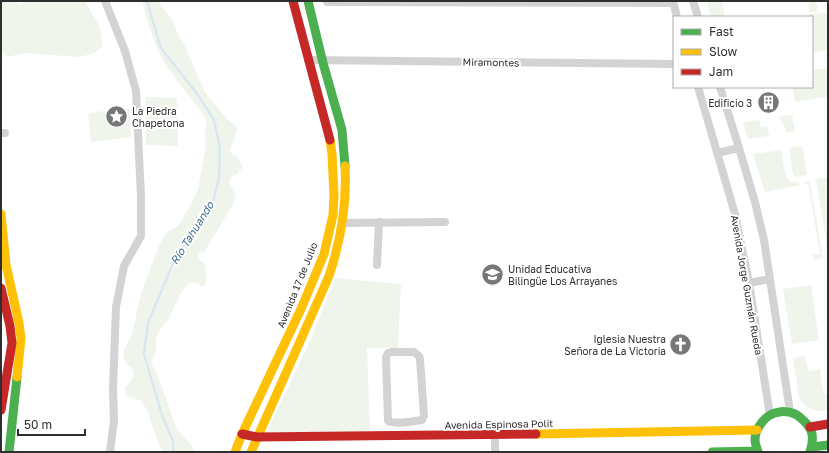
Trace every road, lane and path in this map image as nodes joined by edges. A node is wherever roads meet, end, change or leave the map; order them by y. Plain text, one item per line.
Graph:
1 (293, 1) edge
2 (308, 1) edge
3 (693, 1) edge
4 (104, 2) edge
5 (327, 2) dead end
6 (352, 2) edge
7 (638, 2) edge
8 (673, 2) edge
9 (677, 16) edge
10 (698, 16) edge
11 (308, 60) junction
12 (322, 60) junction
13 (673, 64) edge
14 (698, 88) edge
15 (720, 88) edge
16 (739, 148) junction
17 (717, 153) junction
18 (1, 214) edge
19 (380, 222) junction
20 (445, 222) dead end
21 (342, 223) junction
22 (377, 265) dead end
23 (770, 279) junction
24 (749, 283) junction
25 (1, 288) edge
26 (1, 410) edge
27 (790, 412) junction
28 (770, 415) junction
29 (406, 422) junction
30 (828, 424) edge
31 (810, 427) junction
32 (757, 430) junction
33 (242, 434) junction
34 (495, 435) junction
35 (407, 436) junction
36 (257, 438) junction
37 (828, 445) edge
38 (811, 450) edge
39 (9, 452) edge
40 (110, 452) edge
41 (235, 452) edge
42 (251, 452) edge
43 (495, 452) edge
44 (712, 452) edge
45 (757, 452) edge

1 - 11 main road, Avenida 17 de Julio
2 - 12 main road
3 - 10 street
4 - 40 street
5 - 6 street
6 - 7 street
7 - 8 street
8 - 9 street
11 - 12 street, Miramontes
11 - 33 main road, Avenida 17 de Julio
12 - 13 street, Miramontes
12 - 21 main road
14 - 17 street, Avenida Jorge Guzmán Rueda
15 - 16 street
16 - 17 street
16 - 23 street
17 - 24 street, Avenida Jorge Guzmán Rueda
18 - 39 main road
19 - 20 street
19 - 21 street
19 - 22 street
21 - 36 main road
23 - 24 street
23 - 27 street
24 - 28 street, Avenida Jorge Guzmán Rueda
25 - 26 main road
27 - 28 main road
27 - 31 main road
28 - 32 main road
29 - 29 street
29 - 35 street
30 - 31 main road
31 - 38 main road
32 - 34 main road, Avenida Espinosa Polit
32 - 45 main road
33 - 36 main road, Avenida Espinosa Polit
33 - 41 main road, Avenida 17 de Julio
34 - 35 main road, Avenida Espinosa Polit
34 - 43 street
35 - 36 main road, Avenida Espinosa Polit
36 - 42 main road
37 - 38 main road
44 - 45 main road

